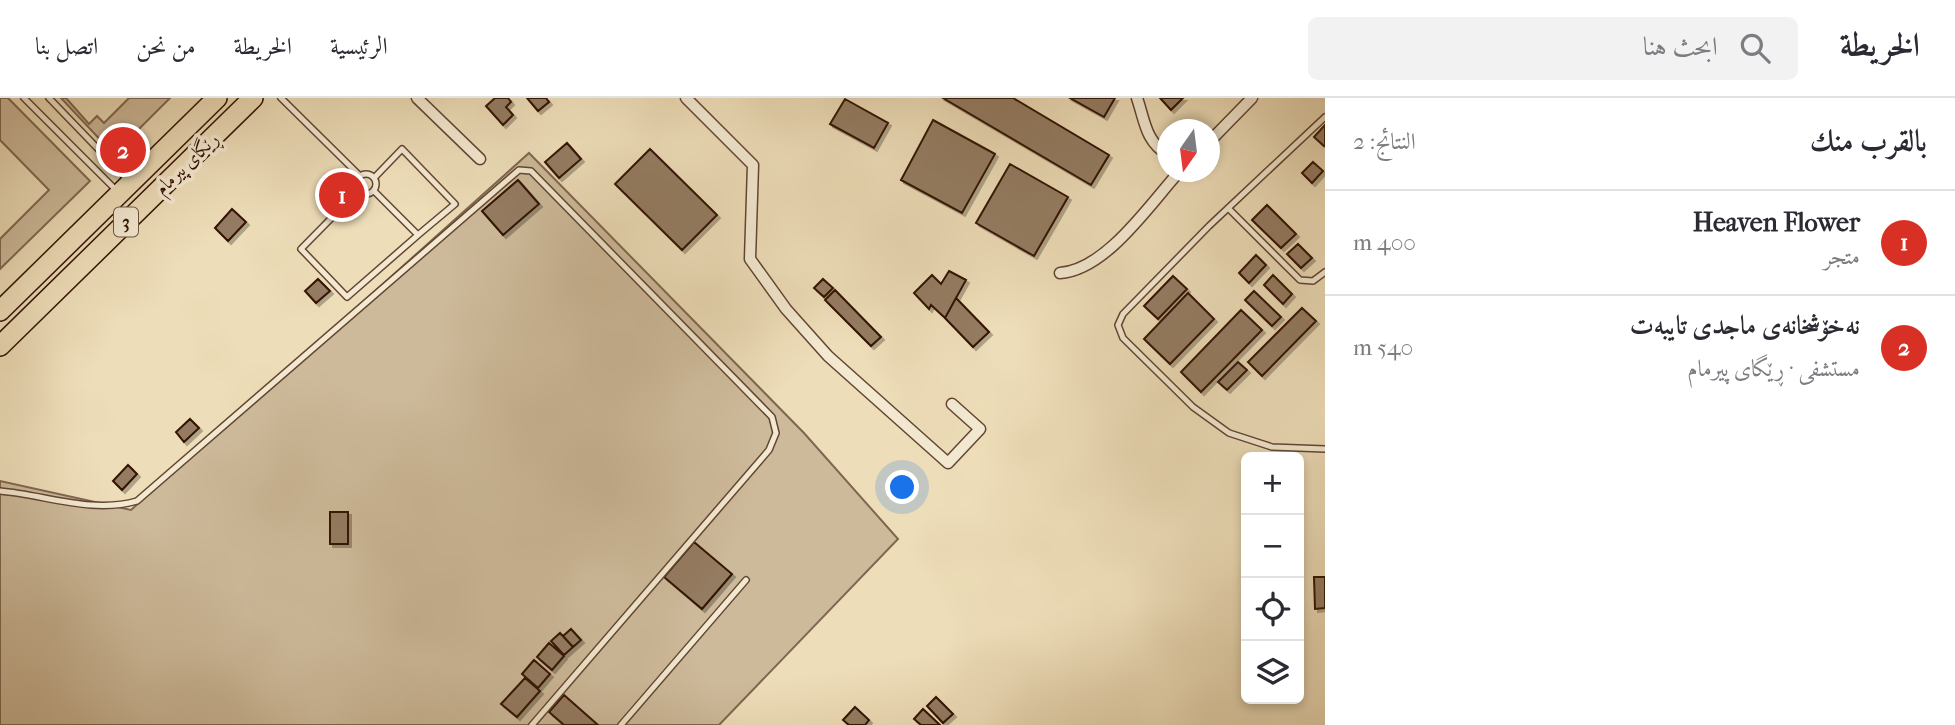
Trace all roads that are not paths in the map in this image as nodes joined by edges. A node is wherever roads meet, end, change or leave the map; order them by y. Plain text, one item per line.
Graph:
1 (24, 98) edge
2 (49, 98) edge
3 (217, 98) edge
4 (253, 98) edge
5 (281, 98) edge
6 (417, 98) edge
7 (686, 98) edge
8 (1136, 98) edge
9 (1252, 98) edge
10 (1325, 117) edge
11 (1220, 130) edge
12 (1157, 147) edge
13 (480, 159) dead end
14 (360, 176) junction
15 (375, 177) junction
16 (1171, 182) edge
17 (126, 189) junction
18 (359, 190) junction
19 (374, 191) junction
20 (1228, 208) junction
21 (418, 235) junction
22 (75, 236) junction
23 (93, 254) junction
24 (1325, 272) edge
25 (1060, 273) dead end
26 (0, 311) edge
27 (0, 346) edge
28 (952, 404) dead end
29 (1325, 449) edge
30 (0, 491) edge
31 (746, 580) dead end
32 (535, 724) edge
33 (621, 725) edge

1 - 17 lane
2 - 17 lane
3 - 17 highway, ڕێگای پیرمام / 3
4 - 23 highway, ڕێگای پیرمام / 3
5 - 14 lane
6 - 13 street
7 - 28 street
8 - 12 street
9 - 11 street
10 - 20 lane
14 - 15 lane
14 - 18 lane
15 - 19 lane
15 - 21 lane
16 - 25 street
17 - 22 highway, ڕێگای پیرمام / 3
18 - 19 lane
18 - 21 lane
19 - 21 lane
20 - 24 lane
20 - 29 lane
22 - 23 highway
22 - 26 highway, ڕێگای پیرمام / 3
23 - 27 highway, ڕێگای پیرمام / 3
30 - 32 lane
31 - 33 lane

